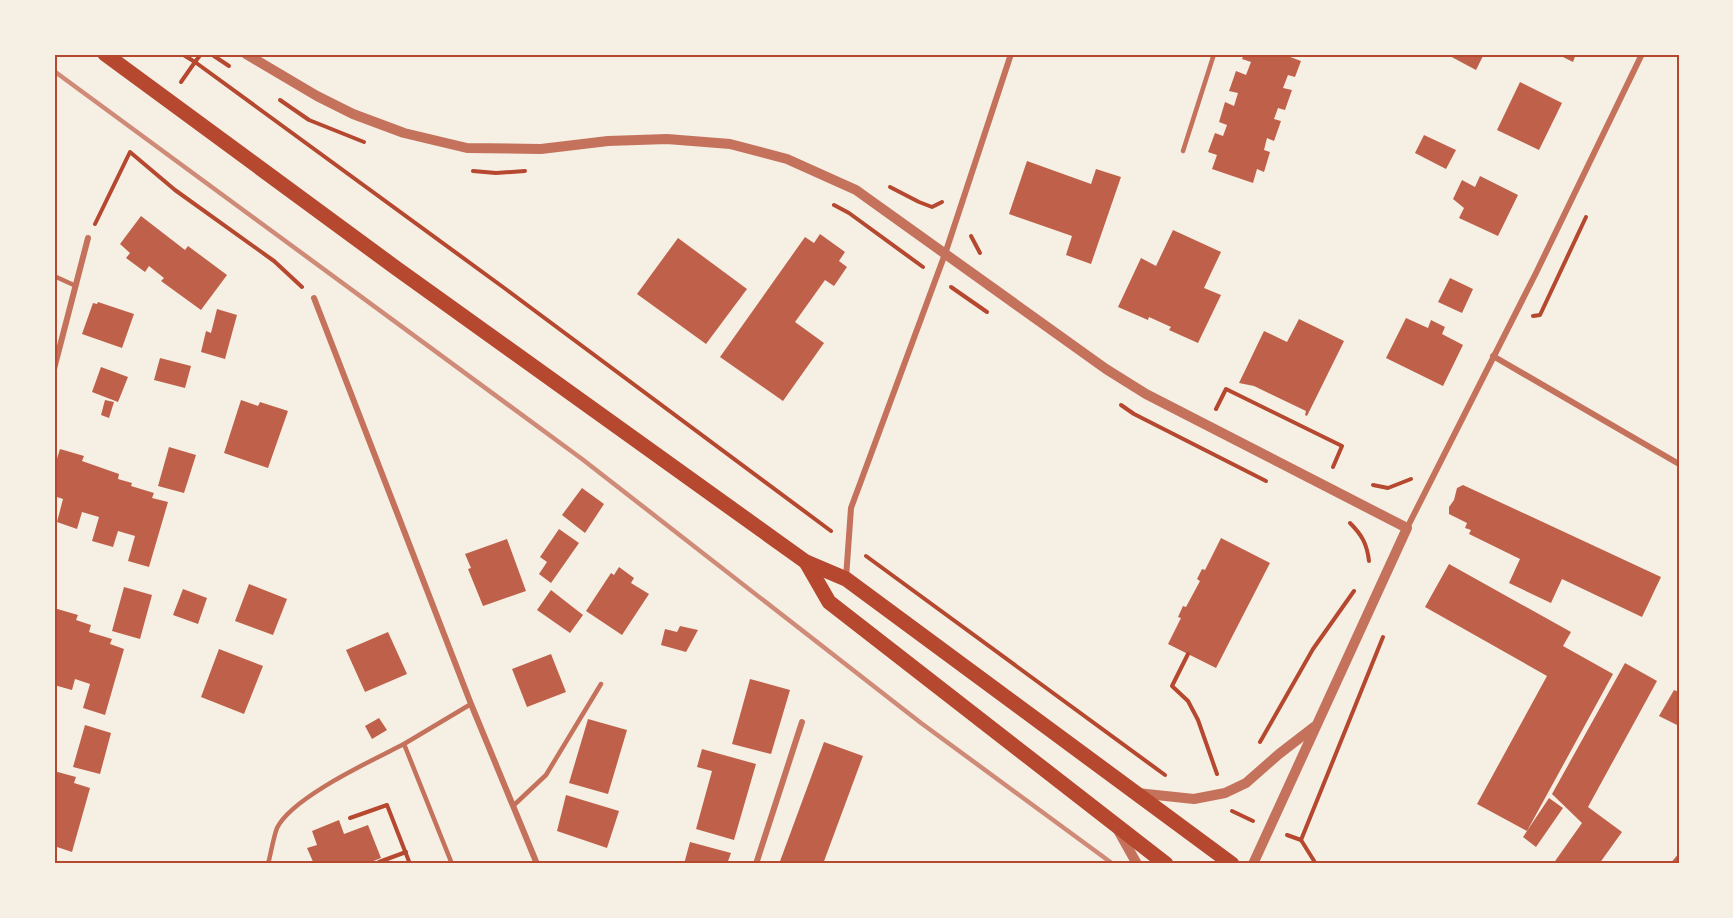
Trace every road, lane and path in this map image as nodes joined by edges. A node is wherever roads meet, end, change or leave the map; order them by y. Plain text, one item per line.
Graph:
1 (105, 54) edge
2 (182, 54) edge
3 (201, 54) edge
4 (211, 54) edge
5 (246, 54) edge
6 (1011, 54) edge
7 (1214, 54) edge
8 (1642, 54) edge
9 (195, 62) junction
10 (230, 67) dead end
11 (180, 82) dead end
12 (279, 100) dead end
13 (374, 145) dead end
14 (1183, 151) dead end
15 (464, 170) dead end
16 (531, 171) dead end
17 (880, 182) dead end
18 (946, 193) dead end
19 (830, 202) dead end
20 (971, 226) dead end
21 (88, 238) joint
22 (945, 254) junction
23 (986, 258) dead end
24 (54, 276) edge
25 (936, 277) junction
26 (76, 286) junction
27 (998, 292) junction
28 (314, 298) joint
29 (986, 311) junction
30 (995, 317) dead end
31 (1493, 356) junction
32 (54, 369) edge
33 (1116, 401) dead end
34 (1215, 412) dead end
35 (1679, 464) edge
36 (1343, 472) dead end
37 (1418, 474) dead end
38 (1266, 481) dead end
39 (1365, 482) dead end
40 (1348, 521) dead end
41 (1407, 528) junction
42 (849, 544) junction
43 (806, 562) junction
44 (1368, 567) dead end
45 (846, 579) junction
46 (1359, 583) dead end
47 (1383, 637) dead end
48 (1188, 654) dead end
49 (601, 684) dead end
50 (471, 704) junction
51 (802, 722) dead end
52 (1317, 725) junction
53 (404, 744) junction
54 (1255, 750) dead end
55 (1167, 776) dead end
56 (1218, 779) dead end
57 (1134, 792) junction
58 (513, 806) junction
59 (351, 818) dead end
60 (1115, 825) junction
61 (406, 852) junction
62 (268, 864) edge
63 (379, 864) edge
64 (410, 864) edge
65 (452, 864) edge
66 (537, 864) edge
67 (756, 864) edge
68 (1137, 864) edge
69 (1166, 864) edge
70 (1232, 864) edge
71 (1253, 864) edge
72 (1316, 864) edge

1 - 43 main road
2 - 9 path
3 - 9 path
4 - 10 path
5 - 22 street
6 - 22 street
7 - 14 lane
8 - 31 street
9 - 11 path
9 - 42 path
12 - 13 path
15 - 16 path
17 - 18 path
19 - 25 path
20 - 23 path
21 - 26 street
21 - 28 path
22 - 25 street
22 - 27 street
24 - 26 lane
25 - 29 path
25 - 42 street
26 - 32 street
27 - 29 path
27 - 41 street
28 - 50 street
29 - 30 path
31 - 35 street
31 - 41 street
33 - 38 path
34 - 36 path
37 - 39 path
40 - 44 path
41 - 52 street
42 - 45 street
42 - 55 path
43 - 45 main road
43 - 60 main road
45 - 57 main road
46 - 54 path
47 - 72 path
48 - 56 path
49 - 58 lane
50 - 53 lane
50 - 58 street
51 - 67 street
52 - 57 street
52 - 71 street
53 - 62 lane
53 - 65 lane
57 - 70 main road
58 - 66 street
59 - 61 path
60 - 68 street
60 - 69 main road
61 - 63 path
61 - 64 path

